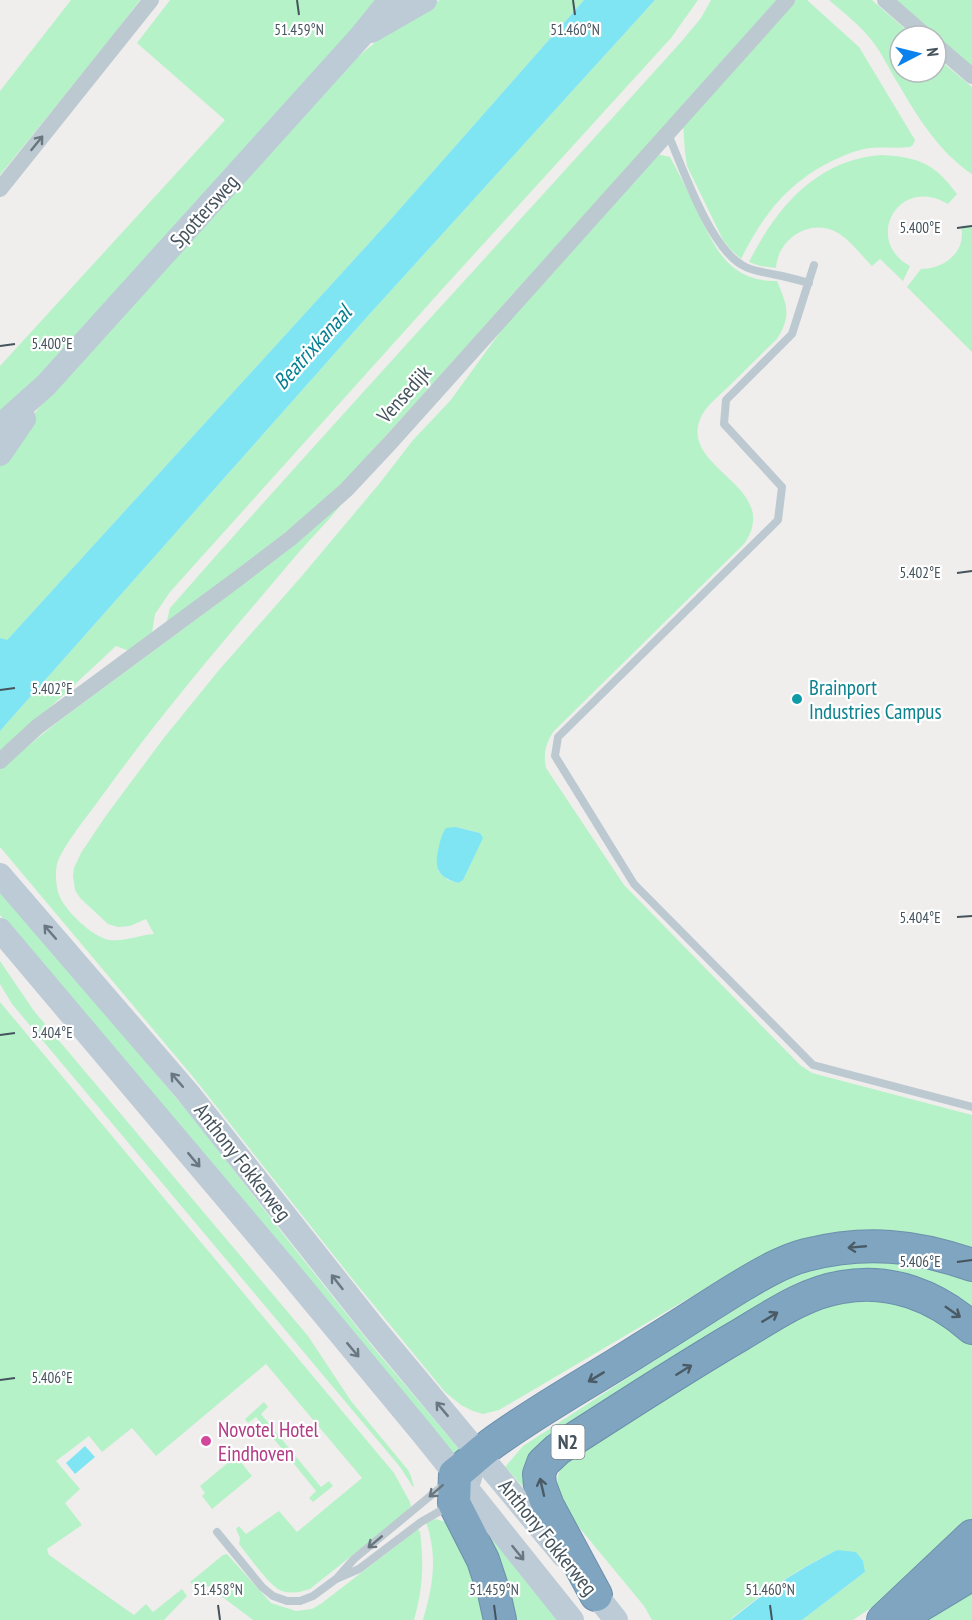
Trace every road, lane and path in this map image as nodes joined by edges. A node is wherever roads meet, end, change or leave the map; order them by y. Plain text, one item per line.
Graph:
1 (151, 0) edge
2 (390, 0) edge
3 (425, 0) edge
4 (787, 0) edge
5 (885, 0) edge
6 (912, 24) edge
7 (361, 36) junction
8 (948, 55) edge
9 (972, 76) edge
10 (668, 134) junction
11 (0, 189) edge
12 (814, 265) dead end
13 (809, 282) junction
14 (46, 385) junction
15 (0, 429) edge
16 (0, 454) edge
17 (0, 761) edge
18 (0, 875) edge
19 (0, 930) edge
20 (972, 1107) edge
21 (972, 1265) edge
22 (972, 1328) edge
23 (480, 1454) junction
24 (460, 1490) junction
25 (217, 1532) dead end
26 (972, 1536) edge
27 (972, 1574) edge
28 (336, 1579) junction
29 (596, 1595) junction
30 (500, 1620) edge
31 (572, 1620) edge
32 (616, 1620) edge
33 (883, 1620) edge
34 (896, 1620) edge

11 -> 1 street
2 - 7 main road, Spottersweg
3 - 7 main road, Spottersweg
4 - 10 street, Vensedijk
5 - 6 street
7 - 14 main road, Spottersweg
8 - 9 street
10 - 13 lane
10 - 17 street, Vensedijk
12 - 13 lane
13 - 20 lane
14 - 15 main road, Spottersweg
14 - 16 main road, Spottersweg
23 -> 18 main road, Anthony Fokkerweg
19 -> 24 main road, Anthony Fokkerweg
21 -> 23 highway, N2
29 -> 22 highway, N2
23 - 24 highway
23 - 29 main road, Anthony Fokkerweg
24 - 28 lane
24 -> 28 lane
24 - 30 highway
24 -> 31 main road, Anthony Fokkerweg
25 - 28 lane
26 - 33 highway
27 - 34 highway
29 - 32 main road, Anthony Fokkerweg

